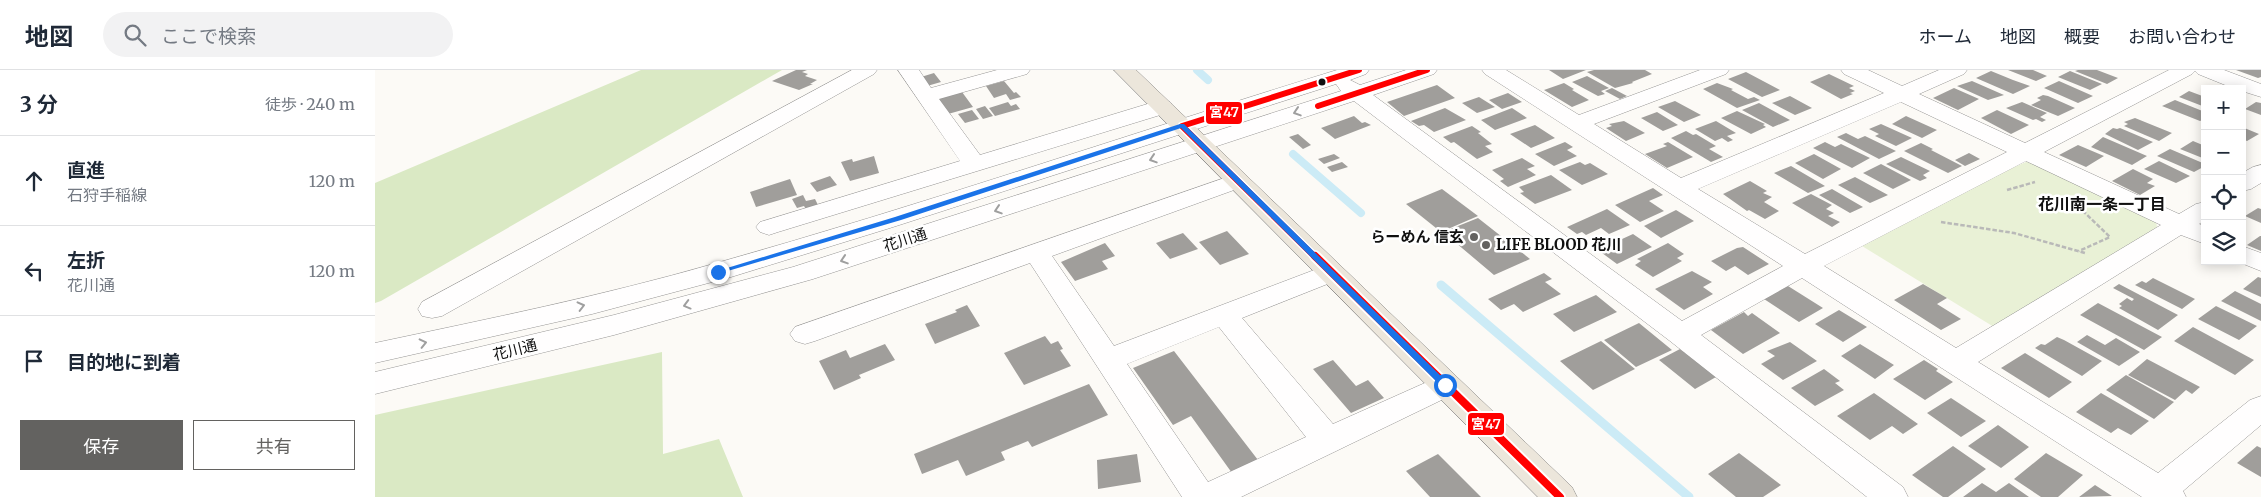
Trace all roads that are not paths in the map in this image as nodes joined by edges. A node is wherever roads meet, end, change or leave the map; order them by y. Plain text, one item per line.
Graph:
1 (867, 70) edge
2 (908, 70) edge
3 (1020, 70) edge
4 (1124, 70) edge
5 (1427, 70) edge
6 (1492, 70) edge
7 (1719, 70) edge
8 (1851, 70) edge
9 (1957, 70) edge
10 (2185, 70) edge
11 (2205, 70) edge
12 (1350, 80) edge
13 (2261, 91) edge
14 (1903, 94) junction
15 (926, 96) junction
16 (1162, 107) junction
17 (1577, 123) junction
18 (1191, 135) junction
19 (2025, 152) junction
20 (974, 164) junction
21 (2261, 172) edge
22 (1236, 181) junction
23 (2246, 181) edge
24 (1679, 188) junction
25 (2201, 212) edge
26 (2180, 225) junction
27 (769, 227) dead end
28 (2201, 234) edge
29 (1036, 252) junction
30 (2246, 256) edge
31 (2261, 263) edge
32 (1803, 266) junction
33 (1330, 273) junction
34 (432, 309) dead end
35 (1224, 315) junction
36 (805, 334) dead end
37 (1680, 334) junction
38 (375, 353) edge
39 (1108, 360) junction
40 (1956, 362) junction
41 (375, 383) edge
42 (1445, 385) junction
43 (2261, 408) edge
44 (1327, 440) junction
45 (2164, 494) edge
46 (1200, 497) edge
47 (1209, 497) edge
48 (1559, 497) edge
49 (1891, 497) edge

1 - 34 street
2 - 15 street
3 - 15 street
4 - 16 main road
5 - 12 street, 花川通
6 - 17 street
7 - 17 street
8 - 14 street
9 - 14 street
10 - 19 street
11 - 13 street
12 - 18 street, 花川通
12 - 37 street
14 - 19 street
14 - 24 street
15 - 20 street
16 - 18 main road
16 - 20 street
17 - 24 street
18 - 22 main road
38 -> 18 street, 花川通
18 -> 41 street, 花川通
19 - 26 street
19 - 32 street
20 - 27 street
21 - 23 street
22 - 29 street
22 - 33 main road
24 - 32 street
25 - 26 street
26 - 28 street
26 - 40 street
29 - 36 street
29 - 39 street
30 - 31 street
32 - 37 street
32 - 40 street
33 - 35 street
33 - 42 main road
35 - 39 street
35 - 44 street
37 - 49 street
39 - 46 street
40 - 45 street
42 - 44 street
42 - 48 main road
43 - 45 street
44 - 47 street

